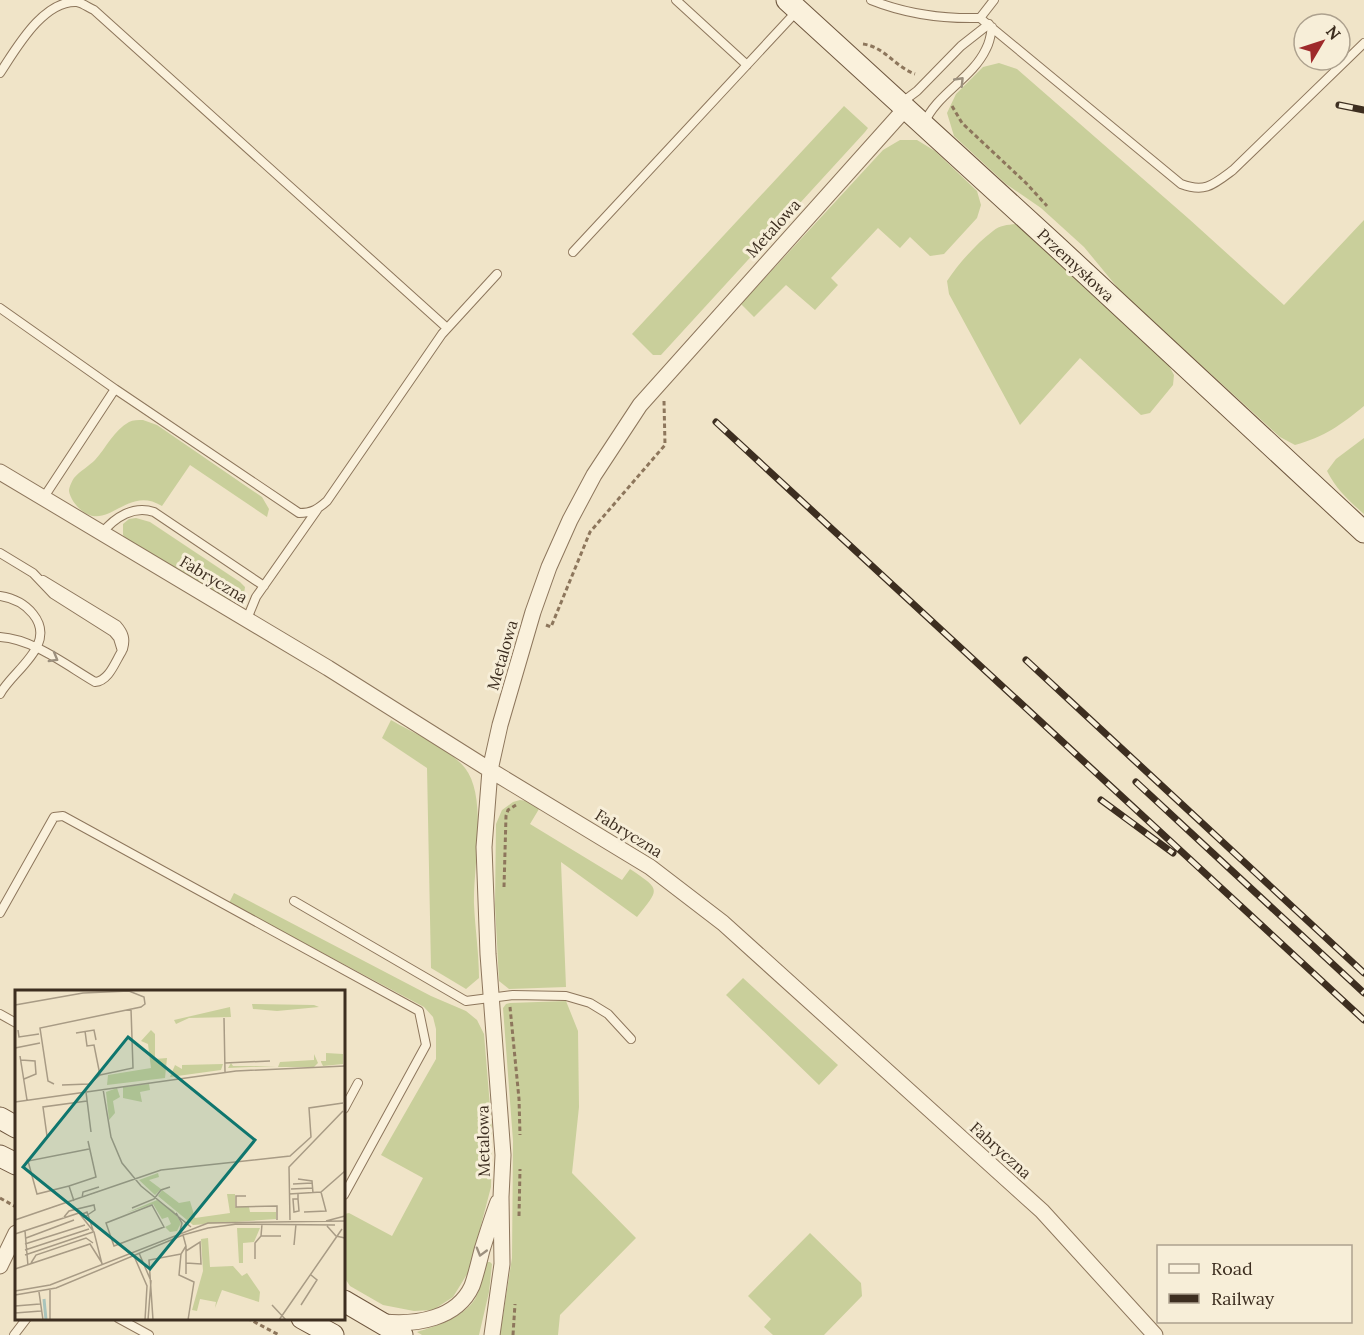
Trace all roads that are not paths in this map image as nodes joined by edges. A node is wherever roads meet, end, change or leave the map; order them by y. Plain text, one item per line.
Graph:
1 (676, 0) edge
2 (871, 0) edge
3 (994, 0) edge
4 (792, 5) edge
5 (980, 18) junction
6 (990, 26) junction
7 (1364, 43) edge
8 (747, 65) junction
9 (0, 73) edge
10 (902, 106) junction
11 (924, 126) junction
12 (573, 252) dead end
13 (497, 274) dead end
14 (0, 308) edge
15 (447, 328) junction
16 (115, 389) junction
17 (0, 472) edge
18 (44, 497) junction
19 (319, 508) junction
20 (1364, 532) edge
21 (102, 533) junction
22 (0, 553) edge
23 (264, 586) junction
24 (0, 596) edge
25 (247, 619) junction
26 (0, 637) edge
27 (36, 648) junction
28 (0, 694) edge
29 (490, 770) junction
30 (294, 902) dead end
31 (0, 913) edge
32 (492, 997) junction
33 (0, 1014) edge
34 (15, 1022) edge
35 (631, 1039) dead end
36 (358, 1083) dead end
37 (345, 1107) edge
38 (0, 1118) edge
39 (15, 1126) edge
40 (345, 1193) edge
41 (501, 1197) junction
42 (15, 1235) edge
43 (0, 1266) edge
44 (345, 1302) edge
45 (26, 1320) edge
46 (122, 1320) edge
47 (306, 1320) edge
48 (381, 1322) junction
49 (15, 1335) edge
50 (149, 1335) edge
51 (333, 1335) edge
52 (402, 1335) edge
53 (492, 1335) edge
54 (1155, 1335) edge

1 - 8 lane
2 - 5 lane
3 - 5 lane
4 - 8 lane
4 - 10 street, Przemysłowa
5 - 6 lane
6 - 7 lane
6 - 10 lane
11 -> 6 lane
8 - 12 lane
9 - 15 lane
10 - 11 street, Przemysłowa
10 - 29 street, Metalowa
11 - 20 street, Przemysłowa
13 - 15 lane
14 - 16 lane
15 - 19 lane
16 - 18 lane
16 - 19 lane
17 - 18 street, Fabryczna
18 - 21 street, Fabryczna
19 - 23 lane
21 - 23 lane
21 - 25 street, Fabryczna
27 -> 22 lane
23 - 25 lane
24 - 27 lane
25 - 29 street, Fabryczna
26 - 27 lane
27 - 28 lane
29 - 32 street, Metalowa
29 - 54 street, Fabryczna
30 - 32 lane
31 - 40 lane
32 - 35 lane
32 - 41 street, Metalowa
33 - 34 lane
36 - 37 lane
38 - 39 street
41 -> 48 street
41 - 53 street, Metalowa
42 - 43 street
44 - 48 street
45 - 49 lane
46 - 50 lane
47 - 51 street
48 - 52 street

